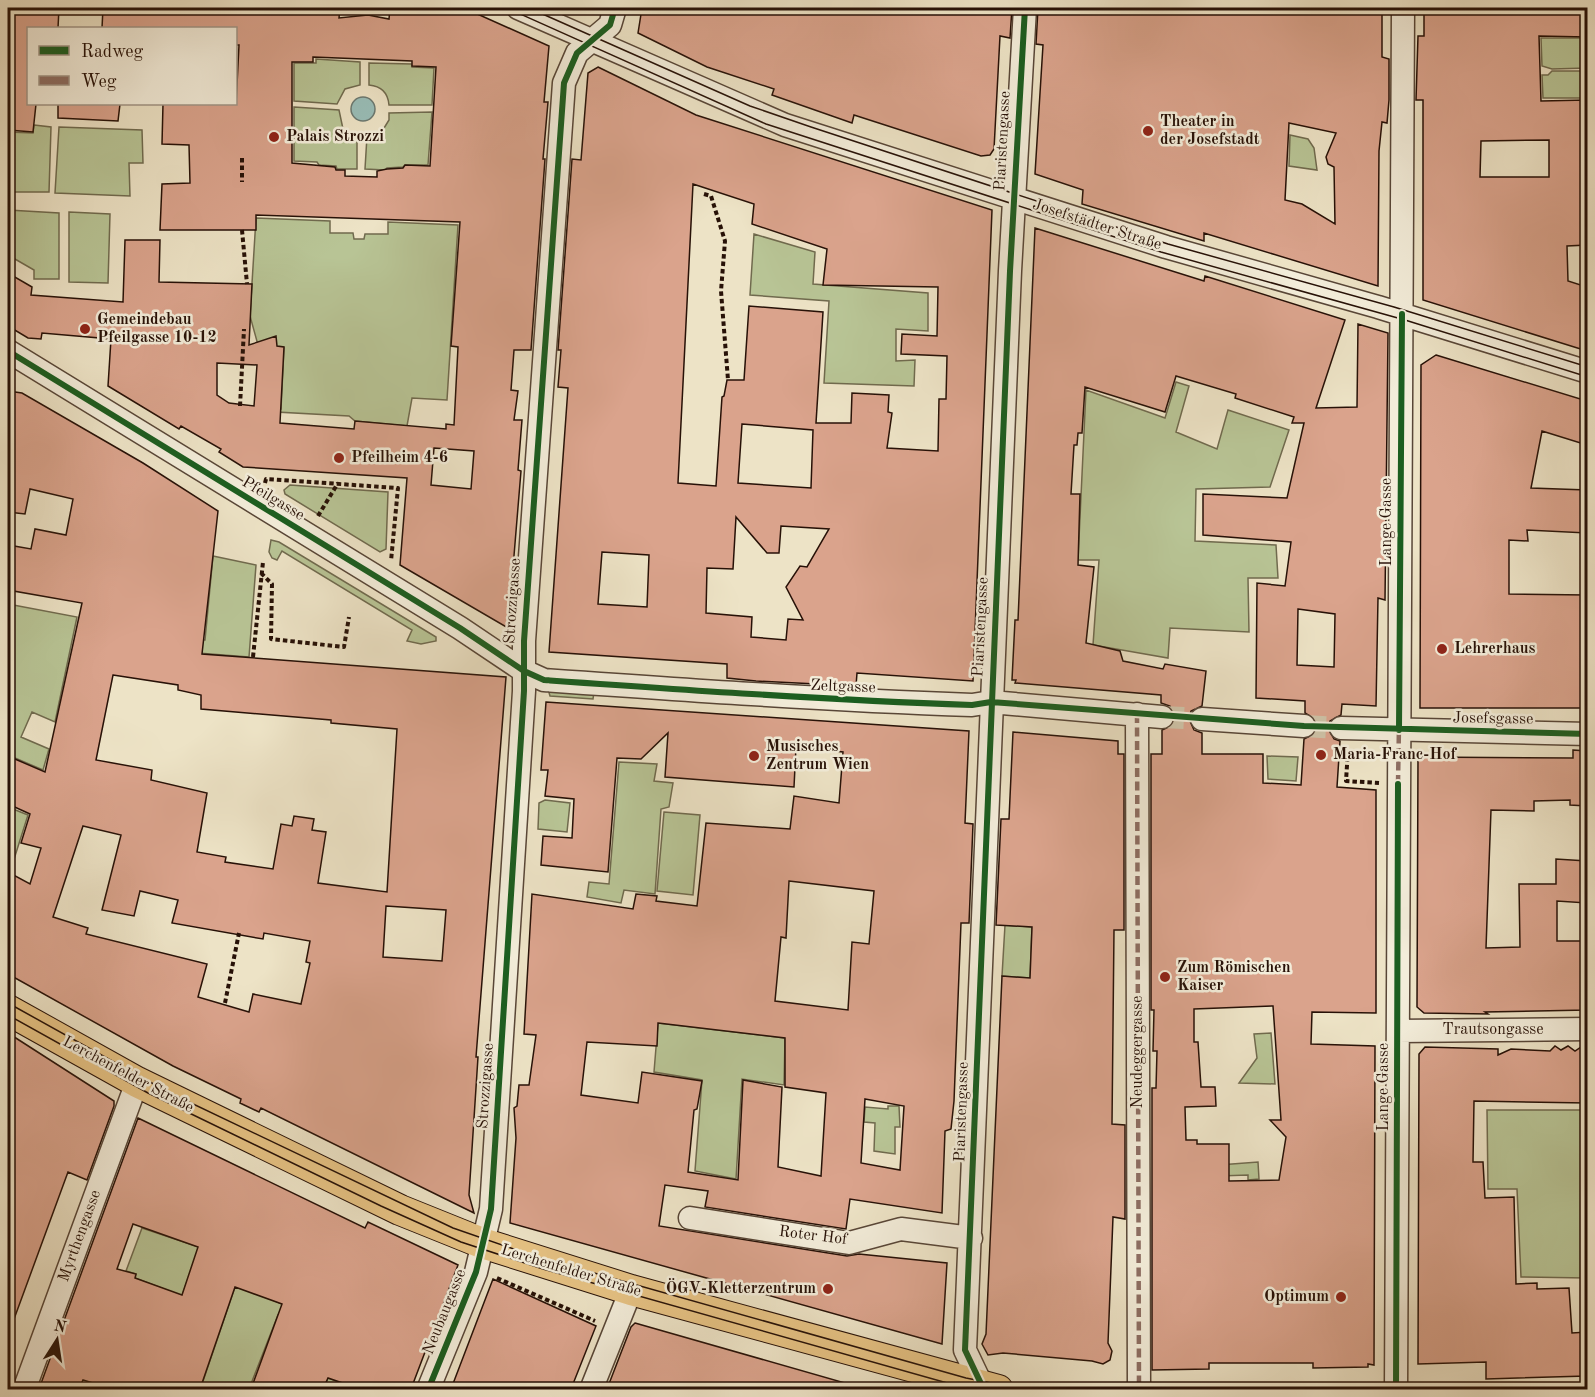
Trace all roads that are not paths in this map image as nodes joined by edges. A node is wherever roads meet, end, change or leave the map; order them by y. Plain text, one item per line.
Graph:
1 (519, 8) edge
2 (615, 8) edge
3 (1025, 8) edge
4 (1403, 8) edge
5 (592, 40) junction
6 (1013, 198) junction
7 (1402, 315) junction
8 (8, 351) edge
9 (1587, 372) edge
10 (524, 671) junction
11 (991, 702) junction
12 (1137, 714) junction
13 (1162, 717) tunnel mouth
14 (1202, 719) tunnel mouth
15 (1304, 726) tunnel mouth
16 (1345, 728) tunnel mouth
17 (1399, 730) junction
18 (1587, 734) edge
19 (8, 1010) edge
20 (1587, 1029) edge
21 (1398, 1031) junction
22 (137, 1082) junction
23 (690, 1218) dead end
24 (971, 1238) junction
25 (482, 1244) junction
26 (631, 1290) junction
27 (24, 1389) edge
28 (428, 1389) edge
29 (591, 1389) edge
30 (988, 1389) edge
31 (1139, 1389) edge
32 (1396, 1389) edge

1 - 5 street, Josefstädter Straße
2 - 5 street, Strozzigasse
3 - 6 street, Piaristengasse
4 - 7 street, Lange Gasse
5 - 6 street, Josefstädter Straße
5 - 10 street, Strozzigasse
6 - 7 street, Josefstädter Straße
6 - 11 street, Piaristengasse
7 - 9 street, Josefstädter Straße
7 - 17 street, Lange Gasse
8 - 10 street, Pfeilgasse
10 - 11 street, Zeltgasse
10 - 25 street, Strozzigasse
11 - 12 street, Zeltgasse
11 - 24 street, Piaristengasse
12 - 13 street, Zeltgasse
12 - 31 street, Neudeggergasse
14 - 15 street
16 - 17 street, Josefsgasse
17 - 18 street, Josefsgasse
17 - 21 street, Lange Gasse
19 - 22 main road, Lerchenfelder Straße
20 - 21 street, Trautsongasse
21 - 32 street, Lange Gasse
22 - 25 main road, Lerchenfelder Straße
22 - 27 street, Myrthengasse
23 - 24 street, Roter Hof
24 - 30 street, Piaristengasse
25 - 26 main road, Lerchenfelder Straße
25 - 28 street, Neubaugasse
26 - 29 street
26 - 30 main road, Lerchenfelder Straße

